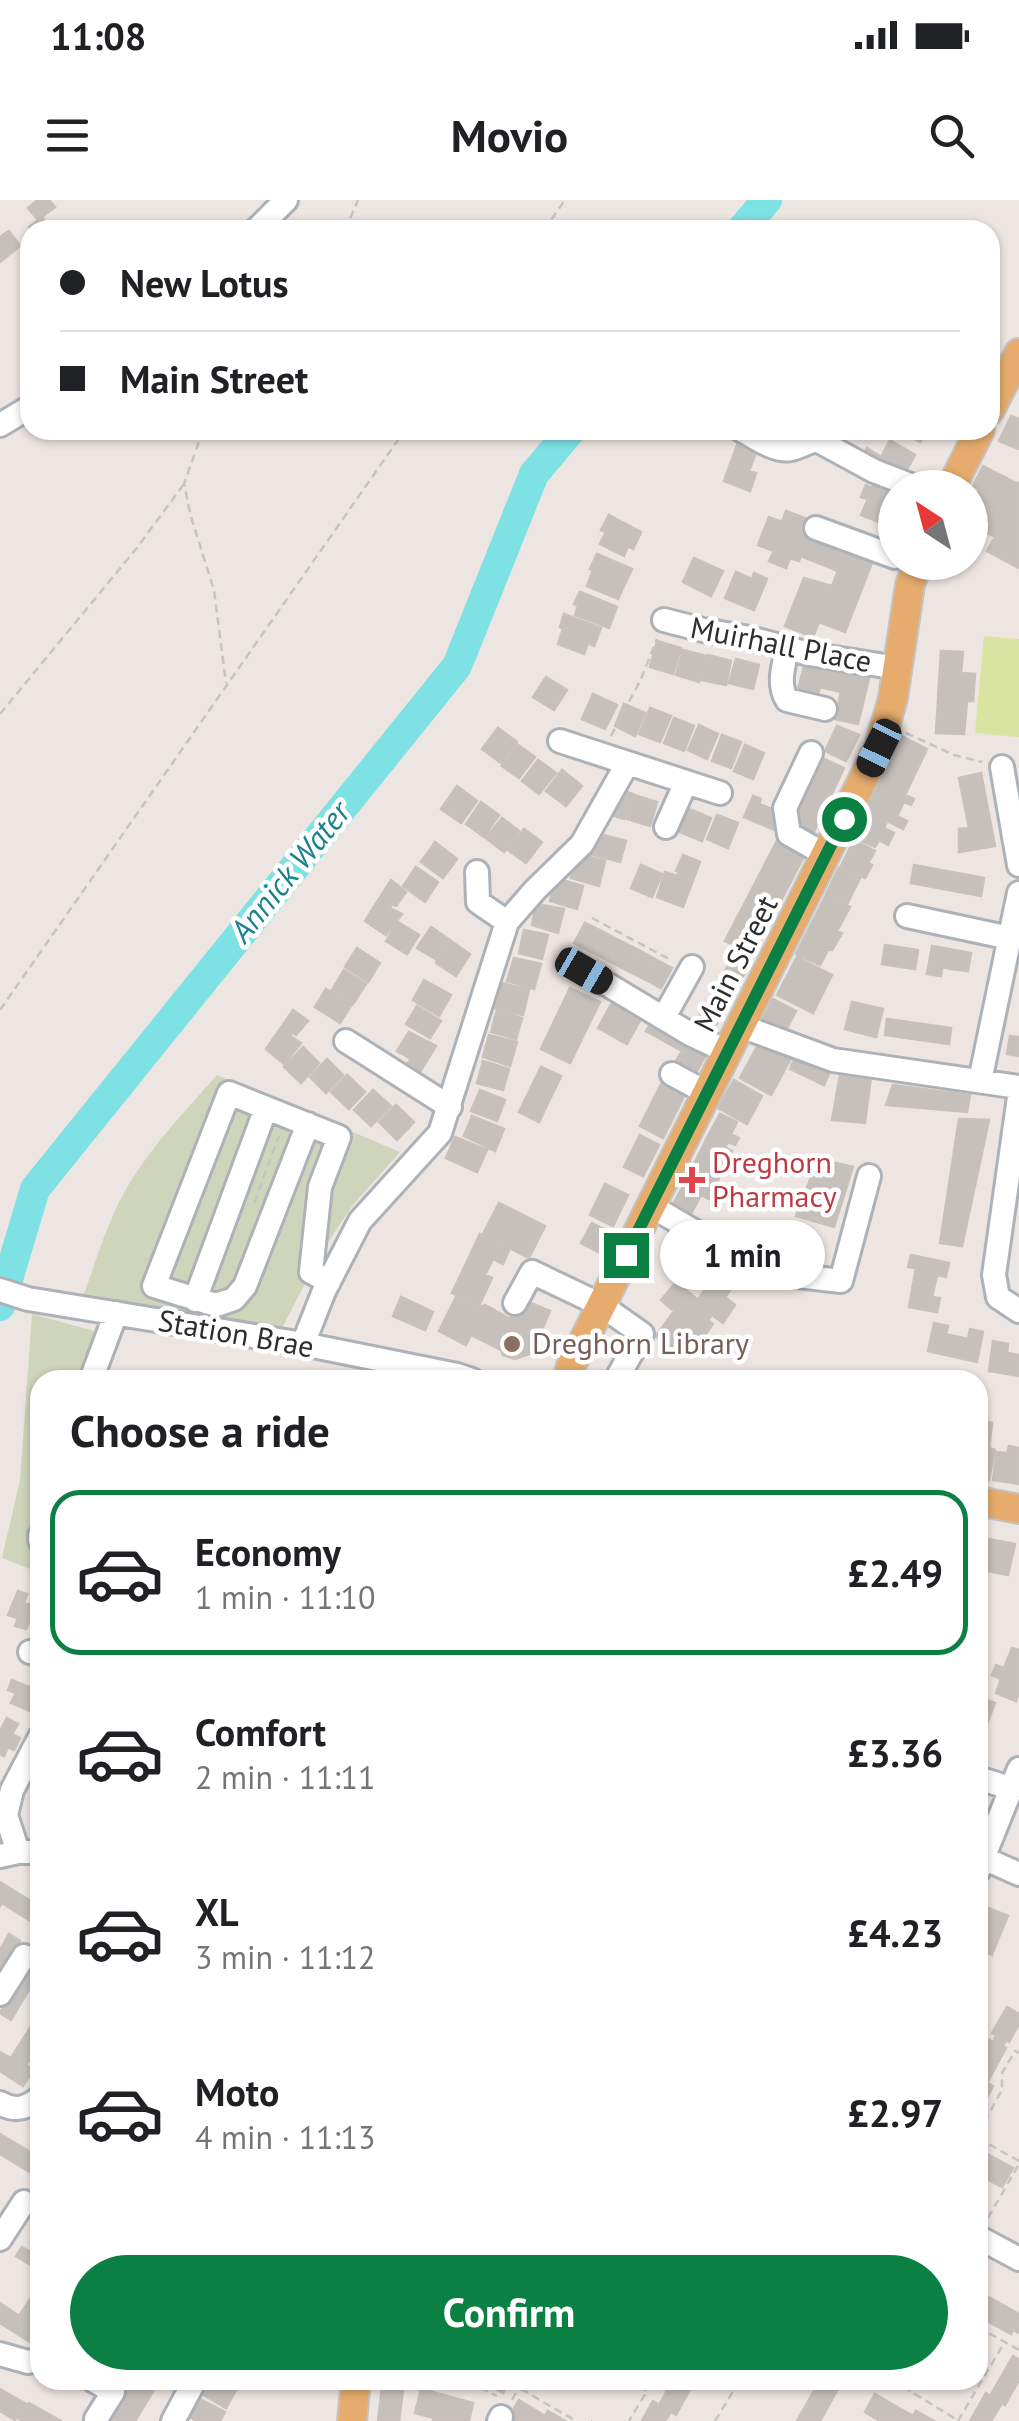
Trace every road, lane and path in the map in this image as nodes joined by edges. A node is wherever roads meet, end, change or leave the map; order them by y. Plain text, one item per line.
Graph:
1 (286, 200) edge
2 (266, 220) edge
3 (1019, 353) edge
4 (1000, 390) edge
5 (200, 440) edge
6 (398, 440) edge
7 (762, 440) edge
8 (816, 440) edge
9 (816, 440) edge
10 (975, 440) edge
11 (959, 470) edge
12 (878, 473) edge
13 (184, 484) junction
14 (816, 528) dead end
15 (878, 551) edge
16 (911, 580) edge
17 (664, 620) joint
18 (787, 648) junction
19 (898, 668) junction
20 (227, 685) junction
21 (824, 709) dead end
22 (0, 714) edge
23 (884, 730) junction
24 (560, 741) dead end
25 (810, 753) dead end
26 (601, 755) junction
27 (626, 764) junction
28 (1002, 767) joint
29 (686, 782) junction
30 (720, 792) dead end
31 (666, 826) dead end
32 (826, 855) junction
33 (1019, 865) edge
34 (477, 872) dead end
35 (1019, 894) edge
36 (908, 916) dead end
37 (592, 918) dead end
38 (507, 922) junction
39 (1010, 938) junction
40 (691, 969) joint
41 (584, 971) dead end
42 (0, 1010) edge
43 (664, 1017) junction
44 (741, 1026) junction
45 (346, 1041) dead end
46 (728, 1052) junction
47 (672, 1074) dead end
48 (980, 1080) junction
49 (1019, 1087) edge
50 (708, 1092) junction
51 (1019, 1096) edge
52 (450, 1107) junction
53 (287, 1116) junction
54 (869, 1176) dead end
55 (651, 1206) junction
56 (273, 1216) junction
57 (329, 1282) junction
58 (0, 1290) edge
59 (194, 1300) junction
60 (514, 1302) dead end
61 (601, 1305) junction
62 (1019, 1311) edge
63 (116, 1314) junction
64 (303, 1344) junction
65 (95, 1370) edge
66 (433, 1370) edge
67 (570, 1370) edge
68 (622, 1370) edge
69 (988, 1503) edge
70 (1019, 1509) edge
71 (30, 1756) edge
72 (988, 1778) edge
73 (1015, 1778) edge
74 (988, 1844) edge
75 (19, 1853) edge
76 (988, 1866) edge
77 (1019, 1874) edge
78 (24, 1956) dead end
79 (0, 1994) edge
80 (1019, 2053) edge
81 (0, 2104) edge
82 (30, 2104) edge
83 (988, 2116) edge
84 (988, 2142) edge
85 (1019, 2162) edge
86 (24, 2202) dead end
87 (988, 2219) edge
88 (0, 2240) edge
89 (988, 2242) edge
90 (1019, 2259) edge
91 (988, 2333) edge
92 (1004, 2343) junction
93 (1019, 2350) edge
94 (0, 2354) edge
95 (30, 2362) edge
96 (988, 2371) edge
97 (110, 2390) edge
98 (189, 2390) edge
99 (355, 2390) edge
100 (485, 2390) edge
101 (517, 2390) edge
102 (522, 2390) edge
103 (645, 2390) edge
104 (734, 2390) edge
105 (911, 2390) edge
106 (977, 2390) edge
107 (96, 2420) edge
108 (172, 2421) edge
109 (352, 2421) edge
110 (576, 2421) edge
111 (629, 2421) edge
112 (716, 2421) edge
113 (959, 2421) edge

1 - 2 street
3 - 4 main road
5 - 13 path
6 - 20 path
7 - 9 street
8 - 12 street
10 - 11 main road
13 - 20 path
13 - 22 path
14 - 15 street
16 - 19 main road, Main Street
17 - 18 street, Muirhall Place
17 - 26 path
18 - 19 street, Muirhall Place
18 - 21 street
19 - 23 main road, Main Street
20 - 42 path
23 - 28 path
23 - 32 main road, Main Street
24 - 26 street
25 - 32 street
26 - 27 street
27 - 29 street
27 - 38 street
28 - 33 street
29 - 30 street
29 - 31 street
32 - 44 main road, Main Street
34 - 38 street
35 - 39 street
36 - 39 street
37 - 40 path
38 - 52 street
39 - 48 street
40 - 43 street
41 - 43 street
43 - 46 street
44 - 46 main road, Main Street
44 - 48 street
45 - 52 street
46 - 50 main road, Main Street
47 - 50 street
48 - 49 street
50 - 55 main road, Main Street
51 - 62 street
52 - 57 street
53 - 56 street
53 - 56 path
53 - 57 street
53 - 59 street
53 - 59 street
54 - 55 street
55 - 61 main road, Main Street
56 - 59 street
57 - 64 street
58 - 63 street, Station Brae
60 - 61 street
61 - 67 main road, Main Street
61 - 68 street
63 - 64 street, Station Brae
63 - 65 street
64 - 66 street, Station Brae
69 - 70 main road
71 - 75 street
72 - 73 street
73 - 74 street
76 - 77 street
78 - 79 street
80 - 83 path
81 - 82 street
84 - 85 path
85 - 87 path
86 - 88 street
89 - 90 street
91 - 92 path
92 - 93 path
92 - 96 path
94 - 95 street
97 - 107 street
98 - 108 street
99 - 109 main road
100 - 101 path
102 - 110 path
103 - 111 path
104 - 112 path
105 - 113 path
106 - 113 path

